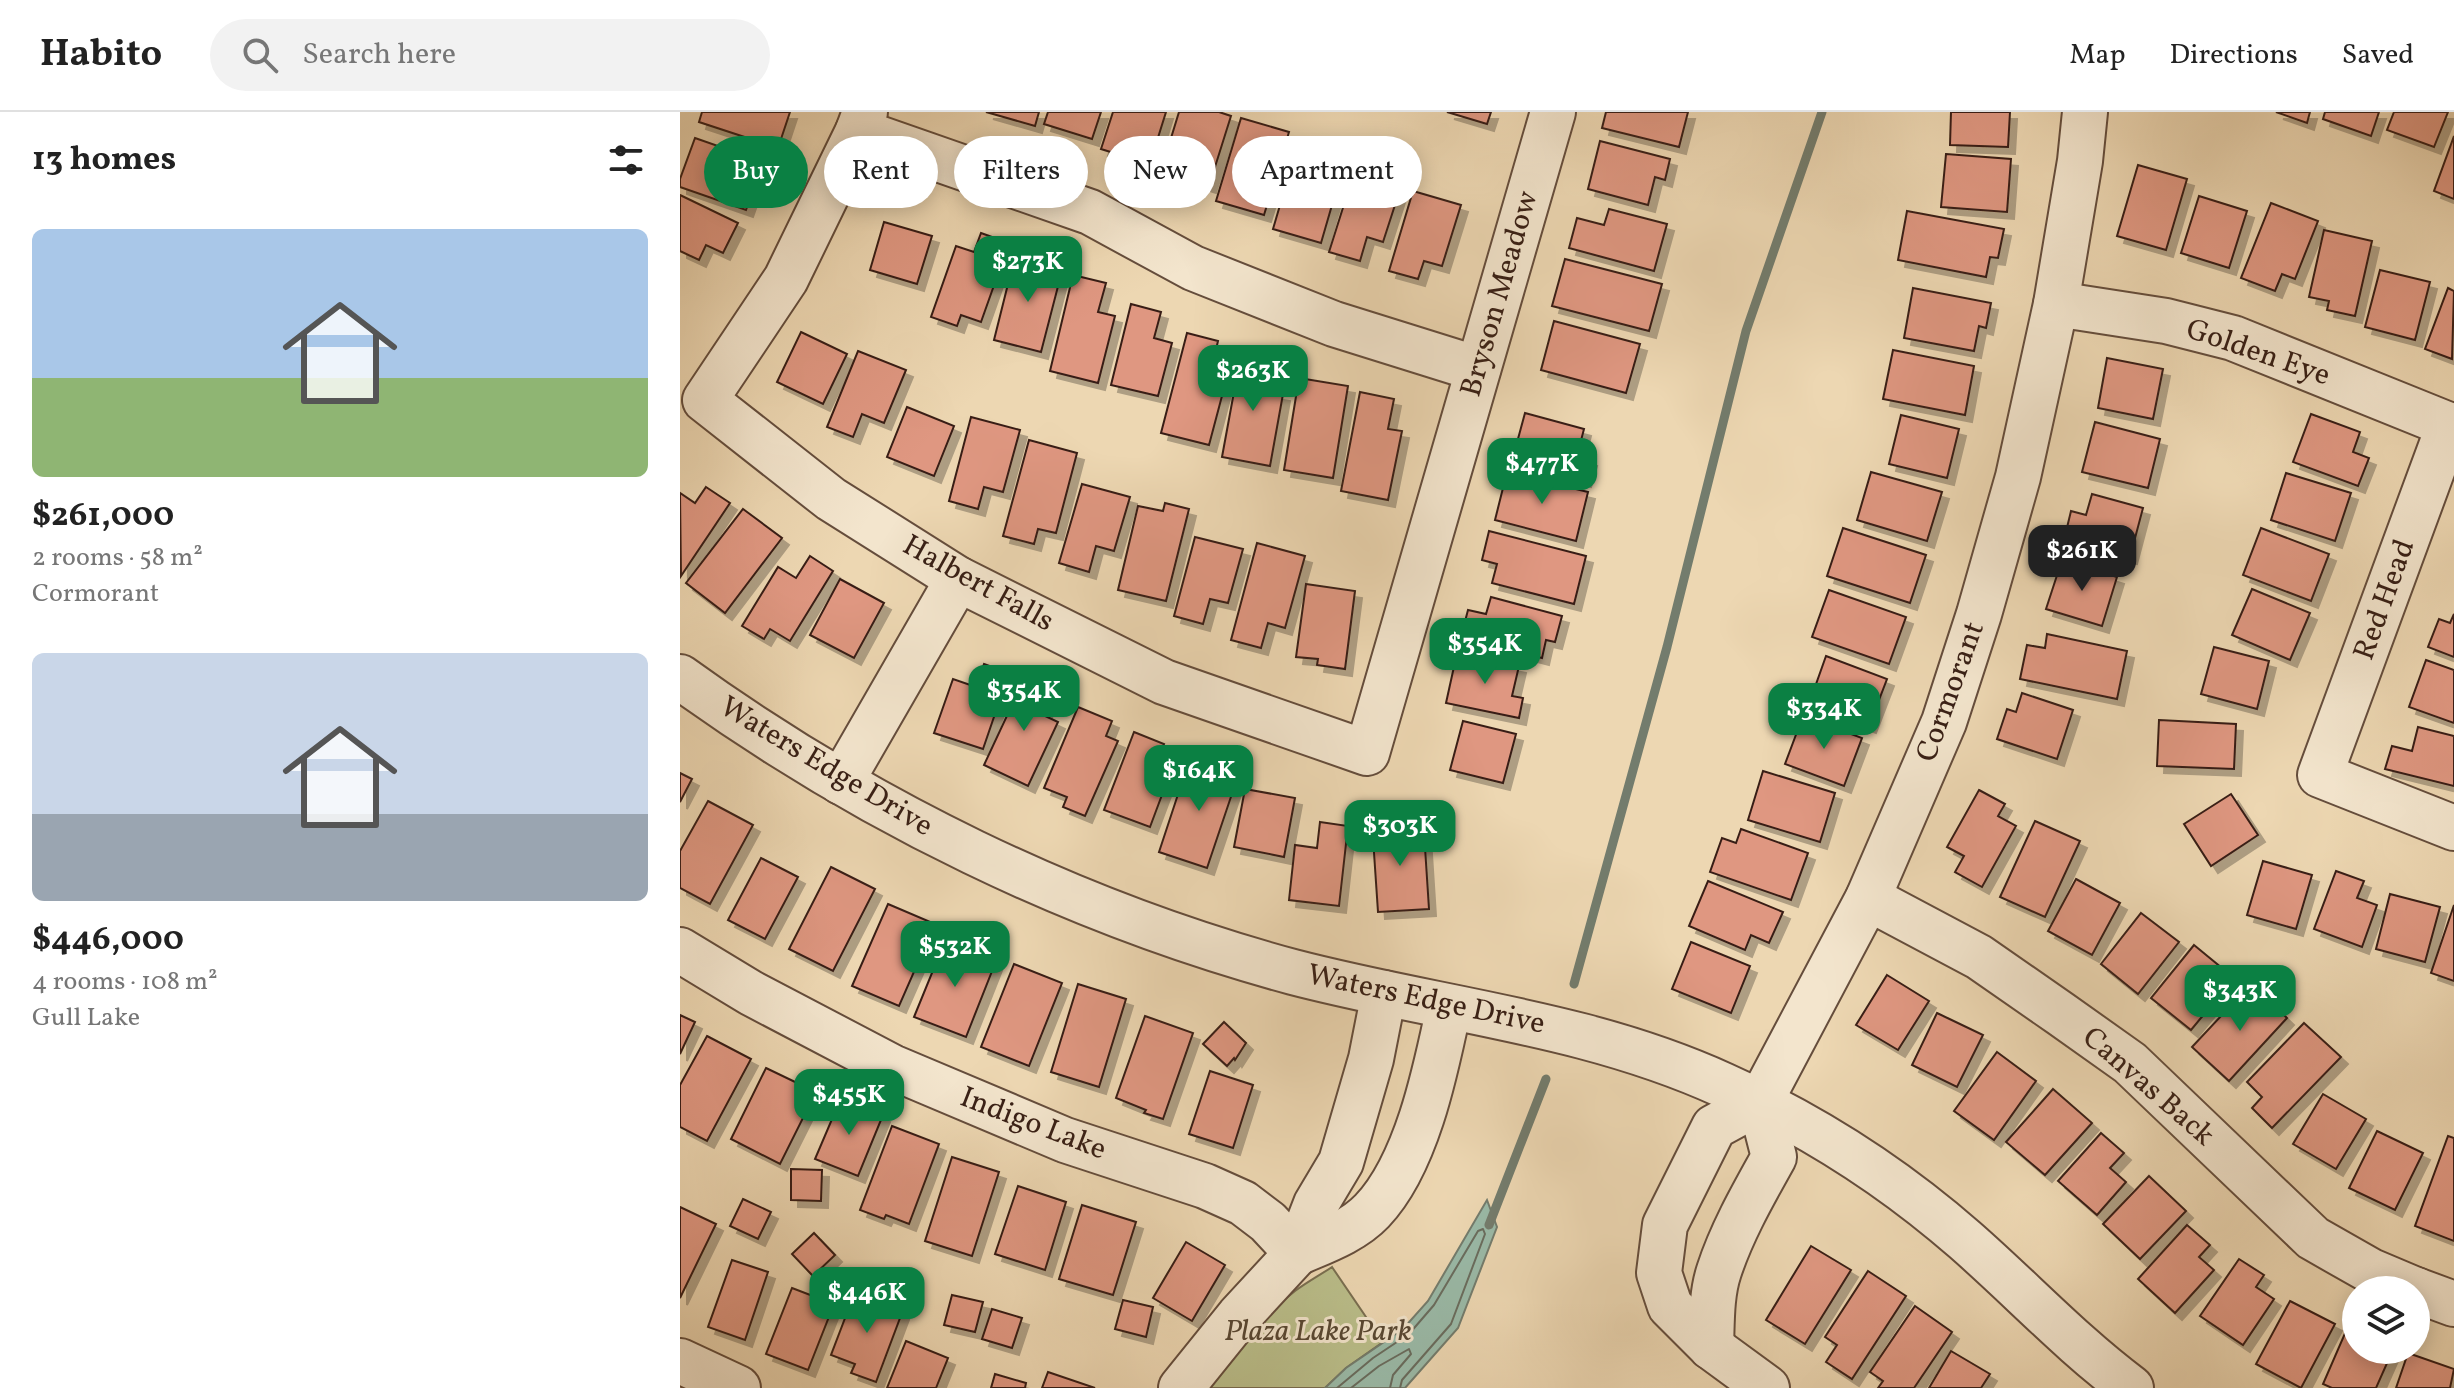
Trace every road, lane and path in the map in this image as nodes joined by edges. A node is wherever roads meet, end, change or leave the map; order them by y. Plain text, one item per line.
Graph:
1 (1553, 112) edge
2 (2085, 112) edge
3 (862, 122) edge
4 (2056, 304) junction
5 (1478, 369) junction
6 (2451, 426) edge
7 (958, 579) junction
8 (680, 677) edge
9 (1367, 753) joint
10 (841, 782) junction
11 (2454, 828) edge
12 (1868, 898) junction
13 (680, 950) edge
14 (1384, 993) junction
15 (1449, 1007) junction
16 (1760, 1102) junction
17 (1350, 1131) junction
18 (1406, 1154) junction
19 (1679, 1196) junction
20 (1738, 1226) junction
21 (1297, 1253) junction
22 (2383, 1276) edge
23 (2430, 1295) edge
24 (2454, 1304) edge
25 (1711, 1347) junction
26 (680, 1361) edge
27 (738, 1388) edge
28 (1181, 1388) edge
29 (1767, 1388) edge
30 (2131, 1388) edge

1 - 5 street, Bryson Meadow
2 - 4 street, Cormorant
3 - 5 street
3 - 7 street, Halbert Falls
4 - 6 street, Golden Eye
4 - 12 street, Cormorant
5 - 9 street, Bryson Meadow
6 - 11 street, Red Head
7 - 9 street, Halbert Falls
7 - 10 street
8 - 10 street, Waters Edge Drive
10 - 14 street, Waters Edge Drive
12 - 16 street, Cormorant
12 - 22 street, Canvas Back
13 - 21 street, Indigo Lake
14 - 15 street, Waters Edge Drive
14 - 17 street
15 - 16 street, Waters Edge Drive
15 - 18 street
16 - 19 street
16 - 20 street
16 - 30 street, Waters Edge Drive
17 - 18 street
17 - 21 street
18 - 21 street
19 - 20 street
19 - 25 street
20 - 25 street
21 - 28 street
23 - 24 street, Canvas Back
25 - 29 street
26 - 27 street

